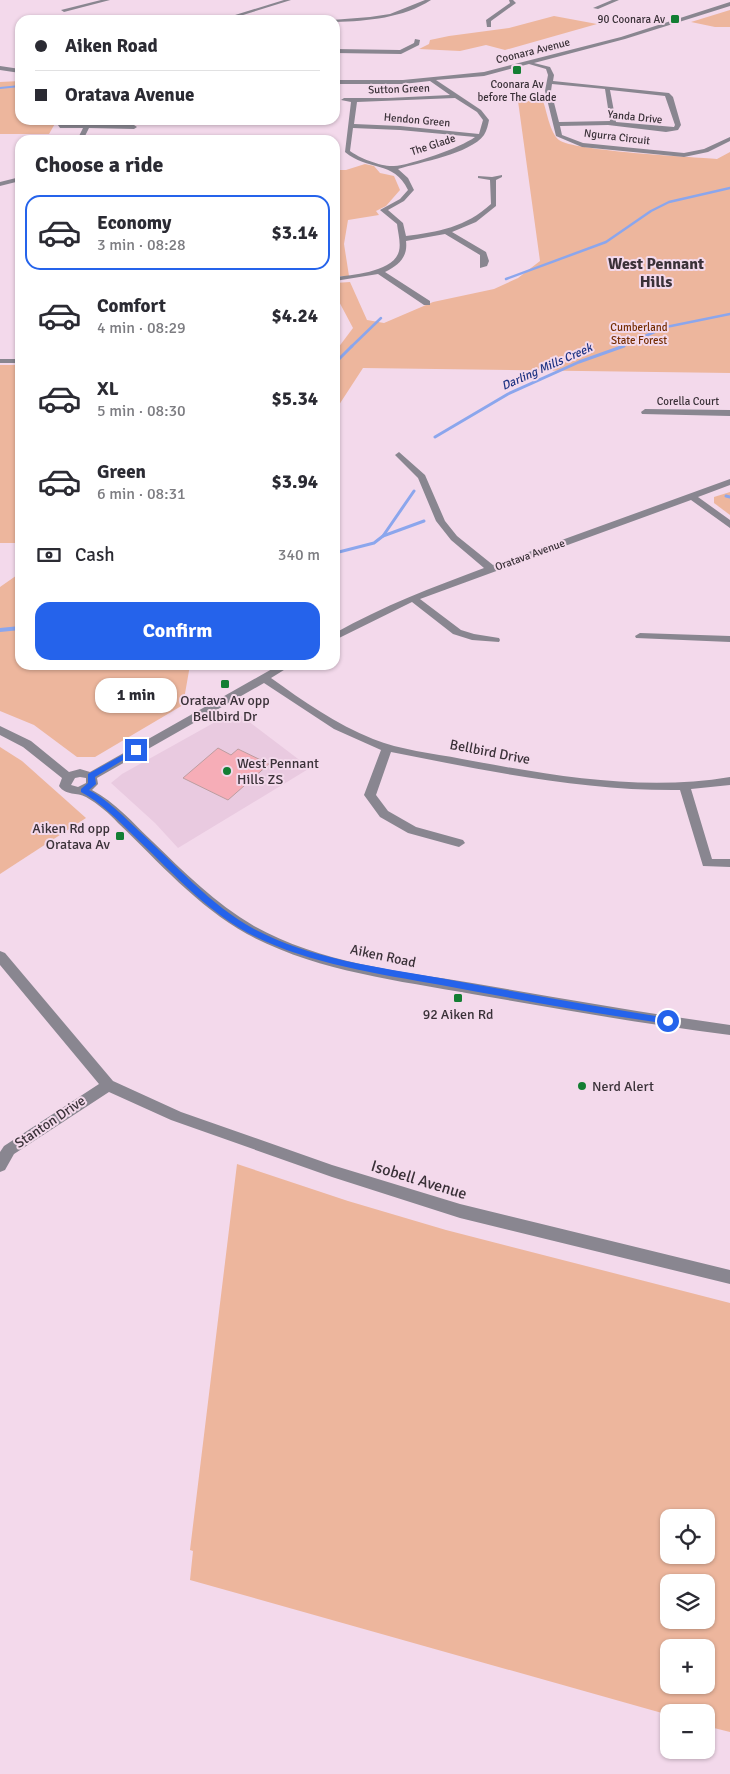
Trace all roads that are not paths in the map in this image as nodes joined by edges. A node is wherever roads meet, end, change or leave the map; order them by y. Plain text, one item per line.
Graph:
1 (81, 0) edge
2 (108, 0) edge
3 (290, 0) edge
4 (429, 0) edge
5 (510, 0) edge
6 (618, 0) edge
7 (92, 4) junction
8 (730, 4) edge
9 (596, 8) dead end
10 (64, 10) dead end
11 (239, 15) edge
12 (340, 20) edge
13 (489, 26) dead end
14 (417, 40) dead end
15 (340, 51) edge
16 (530, 63) junction
17 (0, 68) edge
18 (15, 70) edge
19 (432, 80) junction
20 (340, 82) edge
21 (550, 82) junction
22 (609, 87) junction
23 (455, 96) junction
24 (344, 100) dead end
25 (354, 100) junction
26 (556, 124) junction
27 (613, 124) junction
28 (60, 126) dead end
29 (87, 126) junction
30 (351, 126) junction
31 (134, 127) dead end
32 (82, 135) edge
33 (480, 136) junction
34 (730, 139) edge
35 (394, 168) junction
36 (480, 177) dead end
37 (15, 180) edge
38 (0, 184) edge
39 (448, 233) junction
40 (402, 239) junction
41 (482, 266) dead end
42 (379, 270) junction
43 (340, 279) edge
44 (427, 303) dead end
45 (0, 361) edge
46 (15, 361) edge
47 (645, 412) dead end
48 (730, 413) edge
49 (399, 456) dead end
50 (730, 482) edge
51 (693, 497) junction
52 (730, 525) edge
53 (491, 569) junction
54 (413, 598) junction
55 (340, 634) edge
56 (640, 636) dead end
57 (730, 639) edge
58 (495, 640) dead end
59 (278, 670) edge
60 (264, 678) junction
61 (0, 730) edge
62 (387, 748) junction
63 (91, 776) junction
64 (68, 777) junction
65 (730, 780) edge
66 (685, 786) junction
67 (83, 790) junction
68 (459, 843) dead end
69 (730, 863) edge
70 (0, 956) edge
71 (730, 1030) edge
72 (108, 1085) junction
73 (0, 1166) edge
74 (730, 1278) edge

1 - 7 street
2 - 7 street
3 - 11 street
4 - 12 street
5 - 13 street
6 - 9 street
7 - 10 street
8 - 16 street, Coonara Avenue
14 - 15 street
16 - 19 street, Coonara Avenue
16 - 21 street
17 - 18 street
19 - 20 street, Coonara Avenue
19 - 23 street
21 - 22 street, Yanda Drive
21 - 26 street, Ngurra Circuit
22 - 27 street
22 - 27 street, Yanda Drive
23 - 25 street, Sutton Green
23 - 33 street
24 - 25 street, Sutton Green
25 - 30 street
26 - 27 street, Yanda Drive
26 - 34 street, Ngurra Circuit
28 - 29 street
29 - 31 street
29 - 32 street
30 - 33 street, Hendon Green
30 - 35 street
33 - 35 street, The Glade
35 - 40 street
36 - 39 street
37 - 38 street
39 - 40 street
39 - 41 street
40 - 42 street
42 - 43 street
42 - 44 street
45 - 46 street
47 - 48 street, Corella Court
49 - 53 street
50 - 51 street, Oratava Avenue
51 - 52 street
51 - 53 street, Oratava Avenue
53 - 54 street, Oratava Avenue
54 - 55 street, Oratava Avenue
54 - 58 street
56 - 57 street
59 - 60 street
60 - 62 street, Bellbird Drive
60 - 63 street
61 - 64 street
62 - 66 street, Bellbird Drive
62 - 68 street
63 - 64 street
63 - 67 street
64 - 67 street
65 - 66 street, Bellbird Drive
66 - 69 street
67 - 71 street, Aiken Road
70 - 72 street
72 - 73 street, Stanton Drive
72 - 74 street, Isobell Avenue

